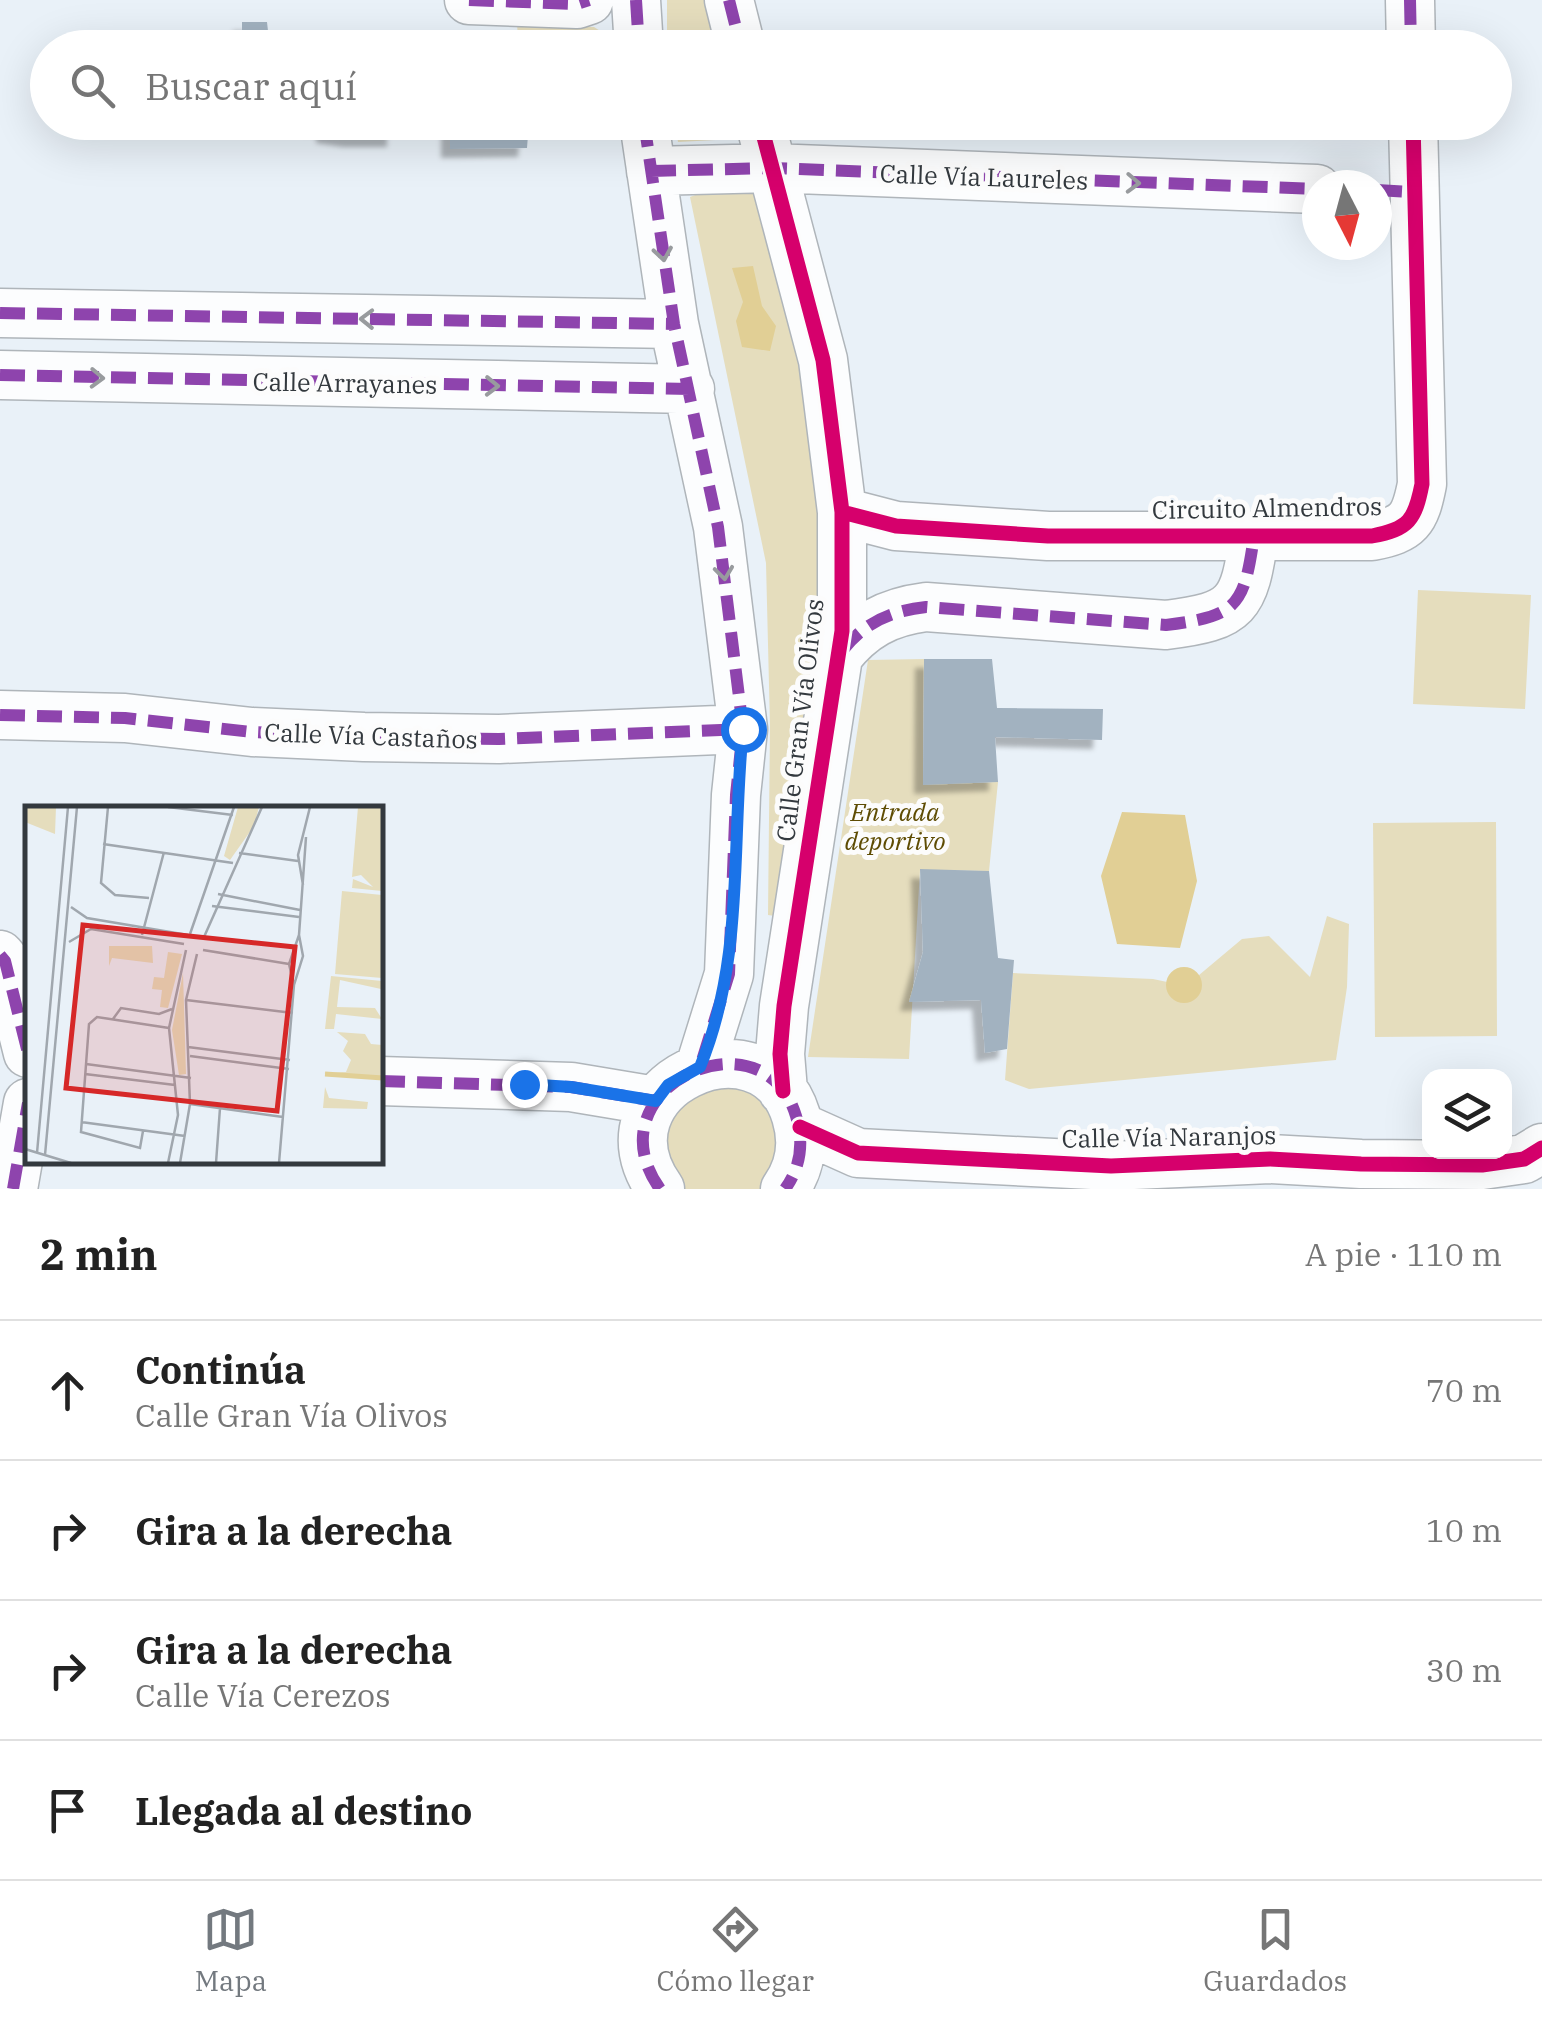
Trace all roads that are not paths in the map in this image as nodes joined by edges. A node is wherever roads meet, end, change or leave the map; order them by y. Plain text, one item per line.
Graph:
1 (469, 0) edge
2 (589, 0) edge
3 (636, 0) edge
4 (729, 0) edge
5 (1410, 0) edge
6 (638, 30) edge
7 (736, 30) edge
8 (1411, 30) edge
9 (647, 140) edge
10 (764, 140) edge
11 (1408, 140) edge
12 (771, 168) junction
13 (651, 172) junction
14 (1302, 187) edge
15 (1395, 191) edge
16 (0, 313) edge
17 (674, 324) junction
18 (0, 375) edge
19 (690, 390) junction
20 (842, 512) junction
21 (1254, 536) junction
22 (838, 656) junction
23 (0, 715) edge
24 (743, 729) junction
25 (0, 955) edge
26 (25, 1042) edge
27 (700, 1067) junction
28 (382, 1081) edge
29 (656, 1101) junction
30 (791, 1109) junction
31 (25, 1120) edge
32 (1542, 1148) edge
33 (1110, 1178) edge
34 (13, 1189) edge
35 (660, 1189) edge
36 (784, 1189) edge

1 - 2 street
3 - 6 street
4 - 7 street
5 - 8 street
9 - 13 street, Calle Gran Vía Olivos
10 - 12 street, Calle Gran Vía Olivos
11 - 15 street, Circuito Almendros
12 - 13 street, Calle Vía Laureles
12 -> 14 street, Calle Vía Laureles
12 - 20 street, Calle Gran Vía Olivos
13 -> 17 street, Calle Gran Vía Olivos
15 - 21 street, Circuito Almendros
17 -> 16 street
17 - 19 street, Calle Gran Vía Olivos
18 -> 19 street, Calle Arrayanes
19 -> 24 street, Calle Gran Vía Olivos
20 - 21 street, Circuito Almendros
20 - 22 street, Calle Gran Vía Olivos
21 - 22 street
22 - 30 street, Calle Gran Vía Olivos
23 - 24 street, Calle Vía Castaños
24 - 27 street, Calle Gran Vía Olivos
25 - 26 street
27 - 29 street
27 - 30 street, Calle Vía Naranjos
28 - 29 street
29 - 35 street
30 - 33 street, Calle Vía Naranjos
30 - 36 street, Calle Gran Vía Olivos
31 - 34 street
32 - 33 street, Calle Vía Naranjos

